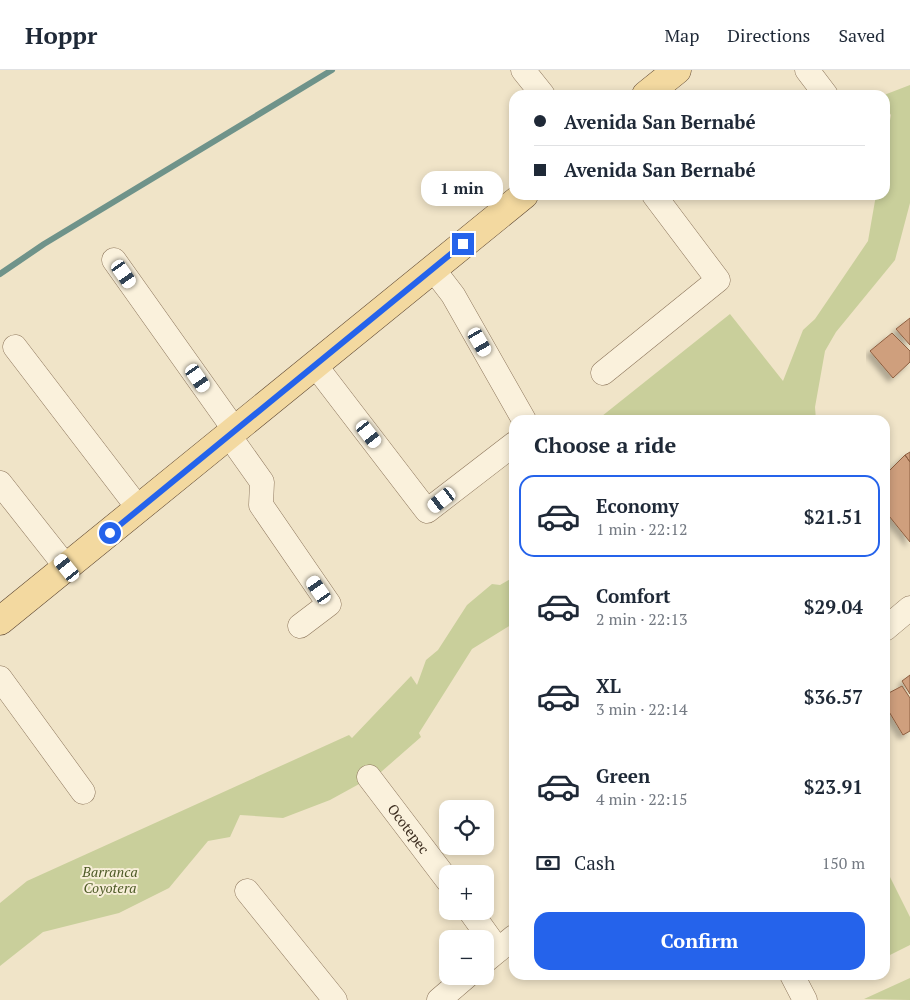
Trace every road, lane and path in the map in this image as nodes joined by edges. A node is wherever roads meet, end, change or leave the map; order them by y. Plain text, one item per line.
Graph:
1 (523, 70) edge
2 (677, 70) edge
3 (807, 70) edge
4 (539, 90) edge
5 (652, 90) edge
6 (822, 90) edge
7 (518, 200) edge
8 (658, 200) edge
9 (114, 260) dead end
10 (433, 269) junction
11 (15, 346) dead end
12 (315, 364) junction
13 (603, 373) dead end
14 (521, 415) edge
15 (231, 432) junction
16 (509, 448) edge
17 (0, 483) edge
18 (138, 509) junction
19 (67, 568) junction
20 (910, 608) edge
21 (0, 621) edge
22 (890, 625) edge
23 (300, 626) dead end
24 (0, 678) edge
25 (369, 777) dead end
26 (83, 792) dead end
27 (439, 870) edge
28 (246, 891) dead end
29 (477, 920) edge
30 (499, 950) edge
31 (795, 980) edge
32 (335, 1000) edge
33 (805, 1000) edge

1 - 4 street
2 - 5 main road
3 - 6 street
7 - 10 main road
8 - 13 street
9 - 15 street
10 - 12 main road
10 - 14 street
11 - 18 street
12 - 15 main road
12 - 16 street
15 - 18 main road
15 - 23 street
17 - 19 street
18 - 19 main road
19 - 21 main road
20 - 22 street
24 - 26 street
25 - 27 street, Ocotepec
28 - 32 street
29 - 30 street
31 - 33 street

